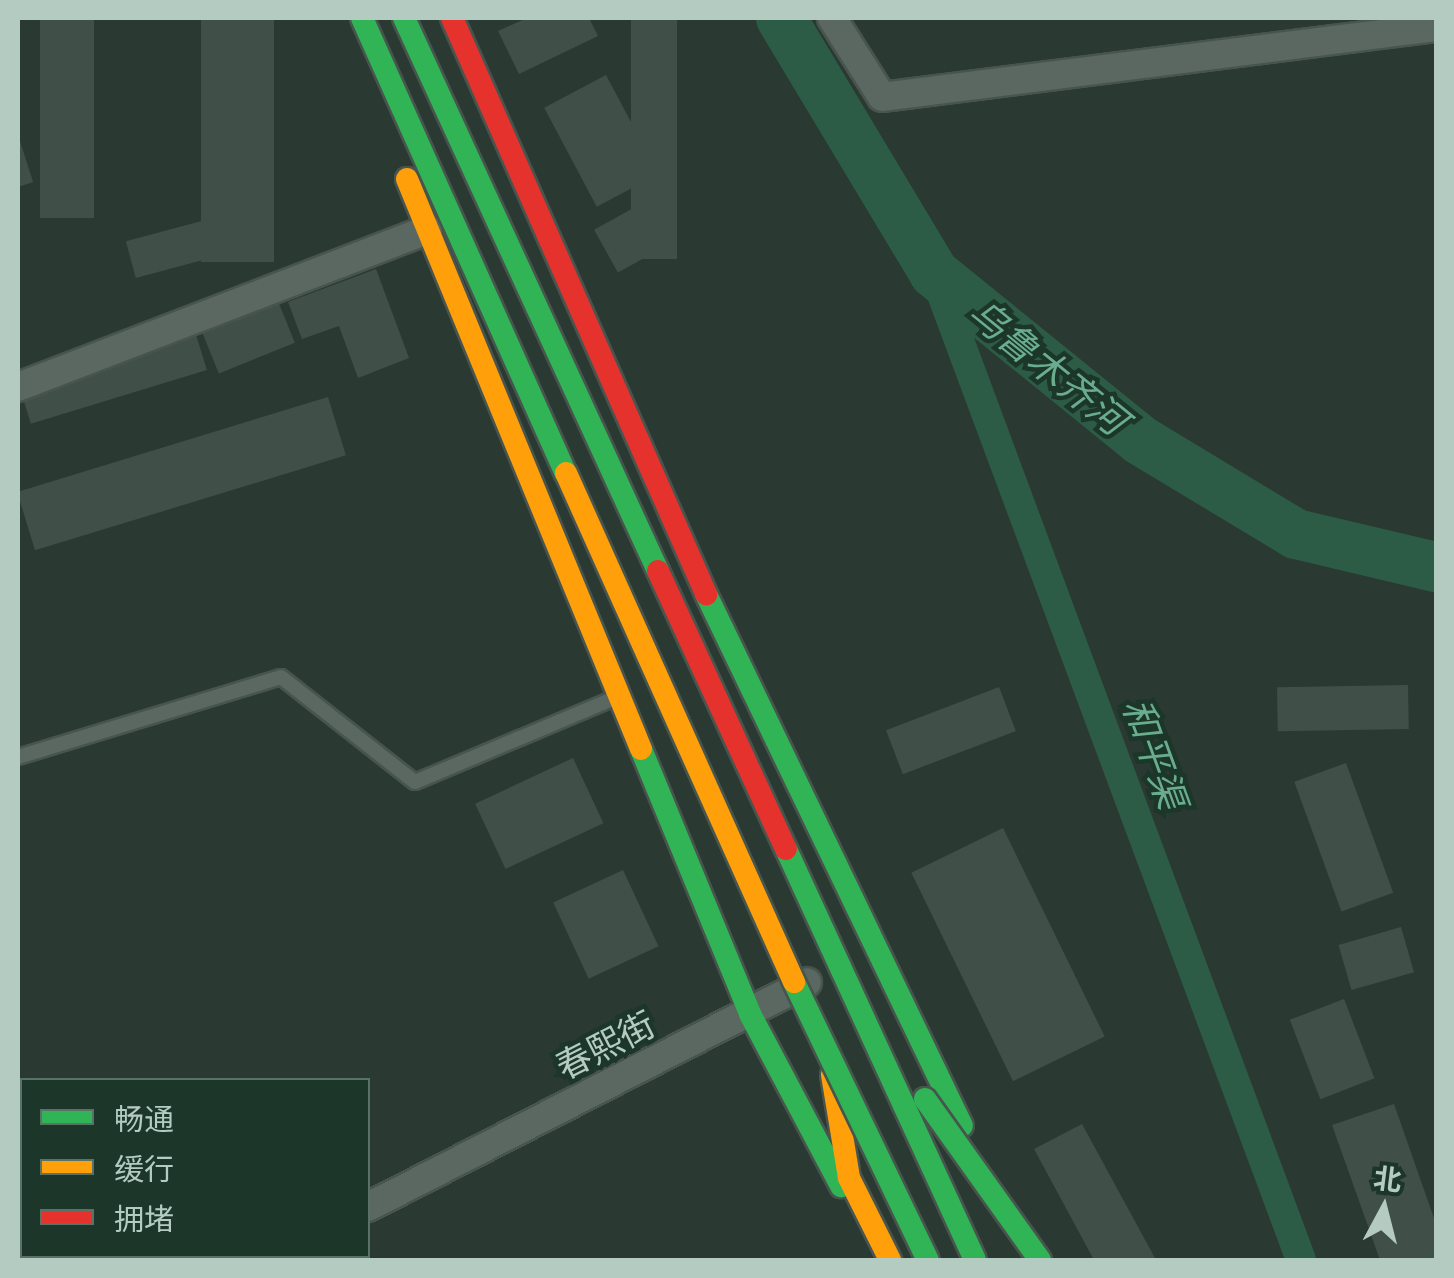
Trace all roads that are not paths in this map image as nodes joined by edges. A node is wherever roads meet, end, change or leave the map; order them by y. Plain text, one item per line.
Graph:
1 (341, 18) edge
2 (362, 18) edge
3 (404, 18) edge
4 (452, 18) edge
5 (832, 18) edge
6 (1436, 27) edge
7 (428, 230) junction
8 (18, 387) edge
9 (620, 696) junction
10 (18, 756) edge
11 (875, 945) junction
12 (861, 1010) junction
13 (750, 1014) junction
14 (828, 1054) junction
15 (370, 1207) edge
16 (880, 1260) edge
17 (890, 1260) edge
18 (928, 1260) edge
19 (976, 1260) edge
20 (1027, 1260) edge
21 (1040, 1260) edge

1 - 7 main road
2 - 14 main road, bridge
3 - 12 main road, bridge
4 - 11 main road
5 - 6 street
7 - 8 street
7 - 9 main road
9 - 10 lane
9 - 13 main road
11 - 13 street, 春熙街
11 - 20 main road
12 - 19 main road, bridge
12 - 21 main road, bridge
13 - 15 street, 春熙街
13 - 16 main road
14 - 17 main road
14 - 18 main road, bridge

